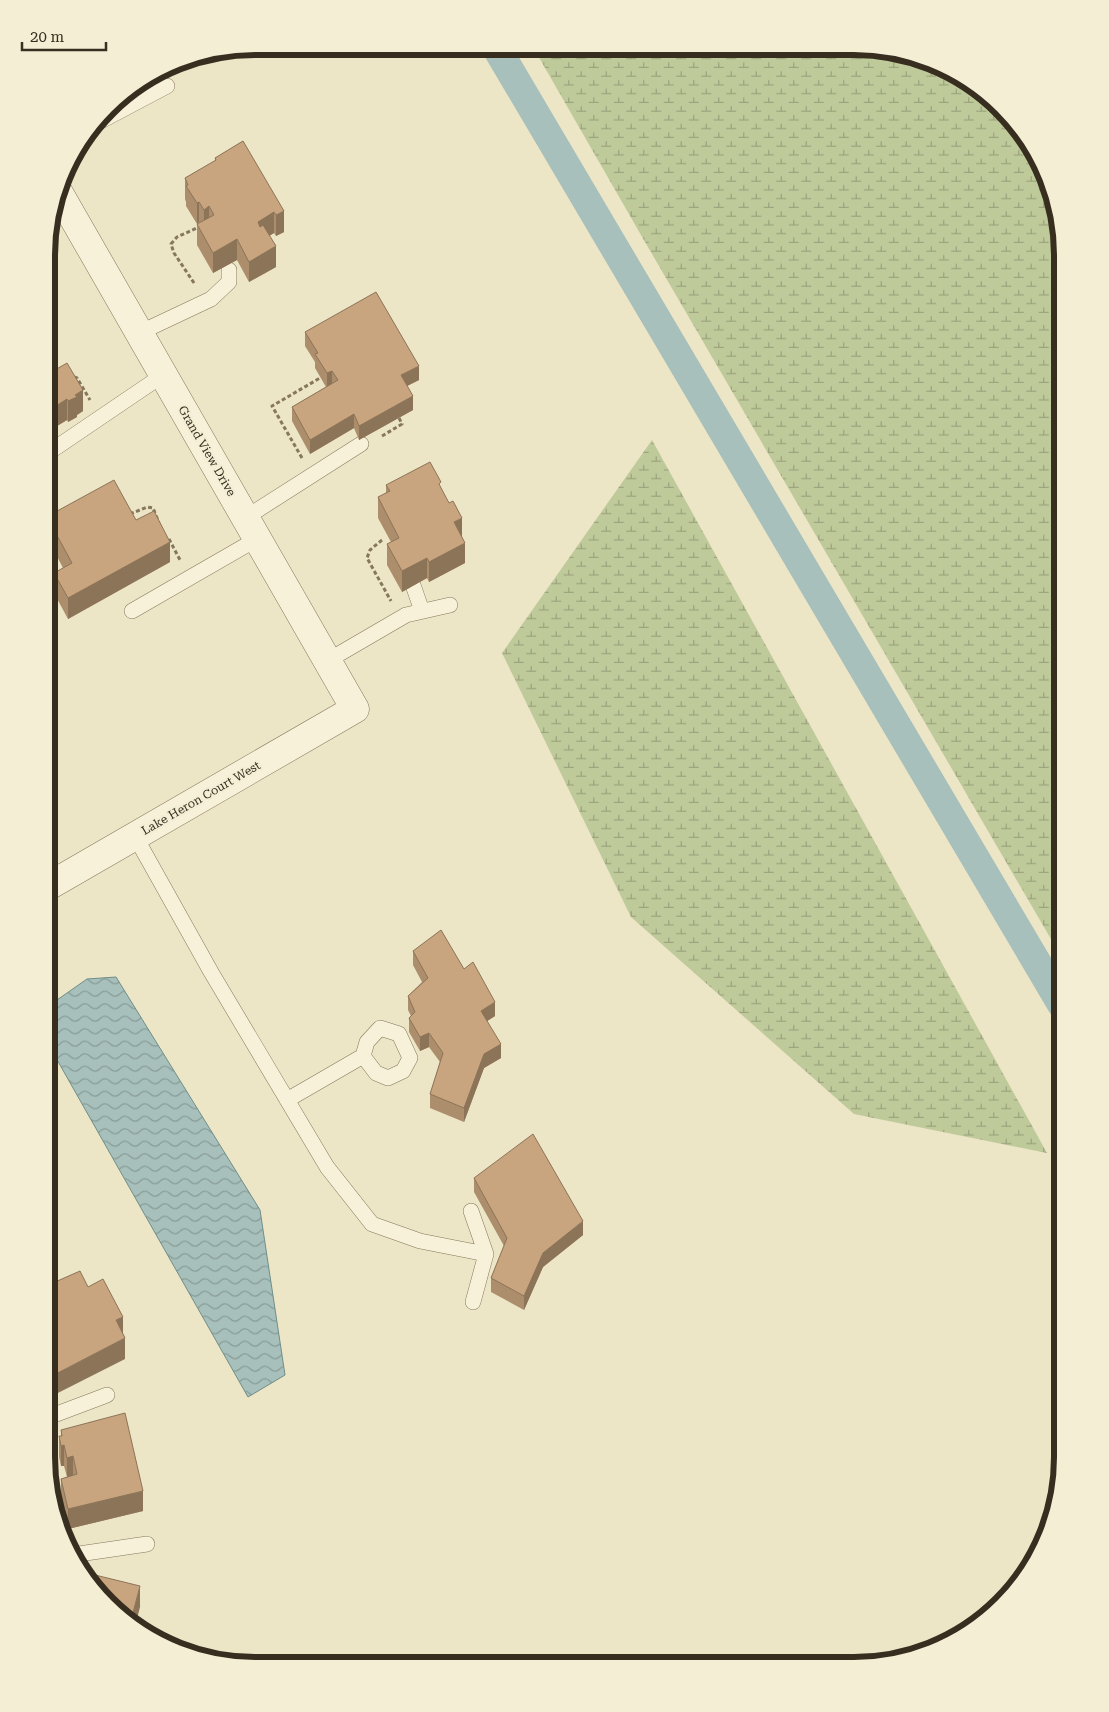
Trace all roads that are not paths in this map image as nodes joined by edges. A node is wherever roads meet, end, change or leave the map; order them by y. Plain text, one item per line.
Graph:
1 (168, 86) dead end
2 (137, 94) edge
3 (62, 202) edge
4 (229, 270) dead end
5 (139, 333) junction
6 (163, 375) junction
7 (361, 444) road end
8 (55, 448) edge
9 (251, 529) junction
10 (414, 585) edge
11 (450, 604) dead end
12 (132, 611) dead end
13 (422, 611) junction
14 (327, 661) junction
15 (355, 709) joint
16 (134, 836) junction
17 (55, 882) edge
18 (363, 1056) dead end
19 (287, 1100) junction
20 (471, 1210) dead end
21 (486, 1254) junction
22 (474, 1302) dead end
23 (107, 1395) dead end
24 (55, 1415) edge
25 (147, 1544) dead end
26 (80, 1554) edge

1 - 2 lane
3 - 5 street, Grand View Drive
4 - 5 lane
5 - 6 street, Grand View Drive
6 - 8 lane
6 - 9 street, Grand View Drive
7 - 9 lane
9 - 12 lane
9 - 14 street, Grand View Drive
10 - 13 lane
11 - 13 lane
13 - 14 lane
14 - 15 street, Grand View Drive
15 - 16 street, Lake Heron Court West
16 - 17 street, Lake Heron Court West
16 - 19 lane
18 - 19 lane
19 - 21 lane
20 - 21 lane
21 - 22 lane
23 - 24 lane
25 - 26 lane

